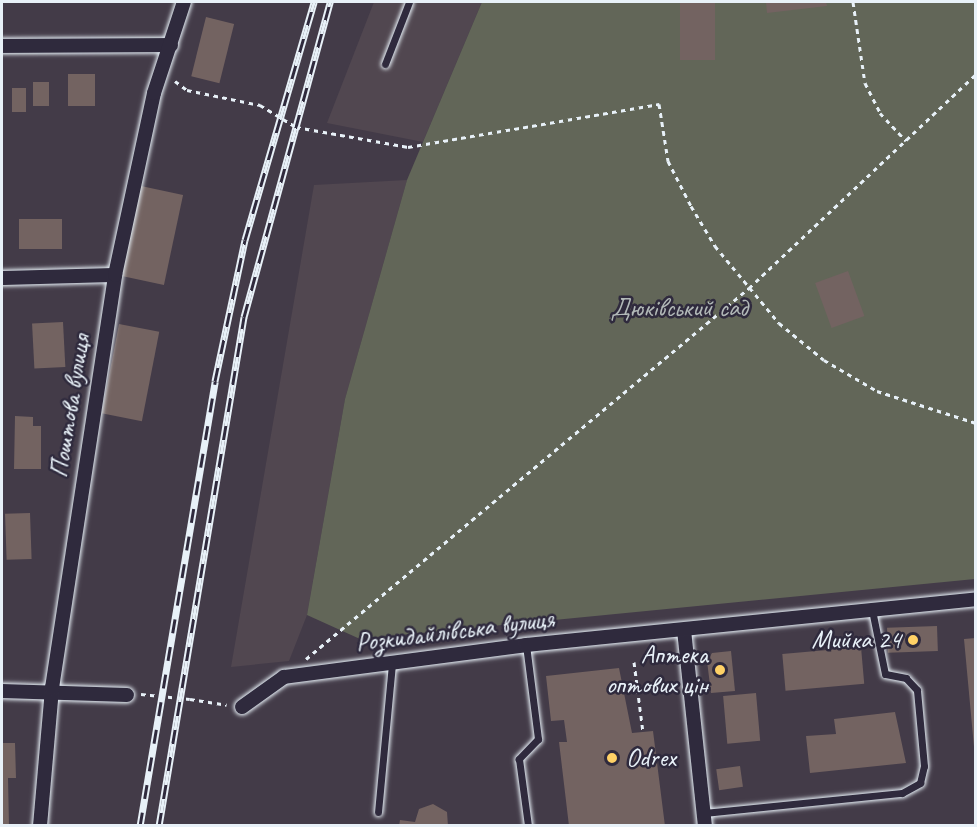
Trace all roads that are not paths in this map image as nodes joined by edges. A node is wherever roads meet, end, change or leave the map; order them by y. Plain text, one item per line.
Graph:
1 (184, 2) edge
2 (409, 2) edge
3 (171, 45) junction
4 (2, 46) edge
5 (385, 64) dead end
6 (115, 275) junction
7 (2, 278) edge
8 (975, 599) edge
9 (872, 610) junction
10 (684, 630) junction
11 (526, 645) junction
12 (392, 663) junction
13 (52, 688) junction
14 (2, 691) edge
15 (134, 695) road end
16 (242, 707) road end
17 (378, 812) dead end
18 (705, 819) edge
19 (40, 825) edge
20 (528, 825) edge

1 - 3 street, Поштова вулиця
2 - 5 lane
3 - 4 street
3 - 6 street, Поштова вулиця
6 - 7 street
6 - 13 street, Поштова вулиця
8 - 9 street, Розкидайлівська вулиця
9 - 10 street, Розкидайлівська вулиця
9 - 18 lane
10 - 11 street, Розкидайлівська вулиця
10 - 18 street
11 - 12 street, Розкидайлівська вулиця
11 - 20 lane
12 - 16 street, Розкидайлівська вулиця
12 - 17 lane
13 - 14 street
13 - 15 street
13 - 19 street, Поштова вулиця

